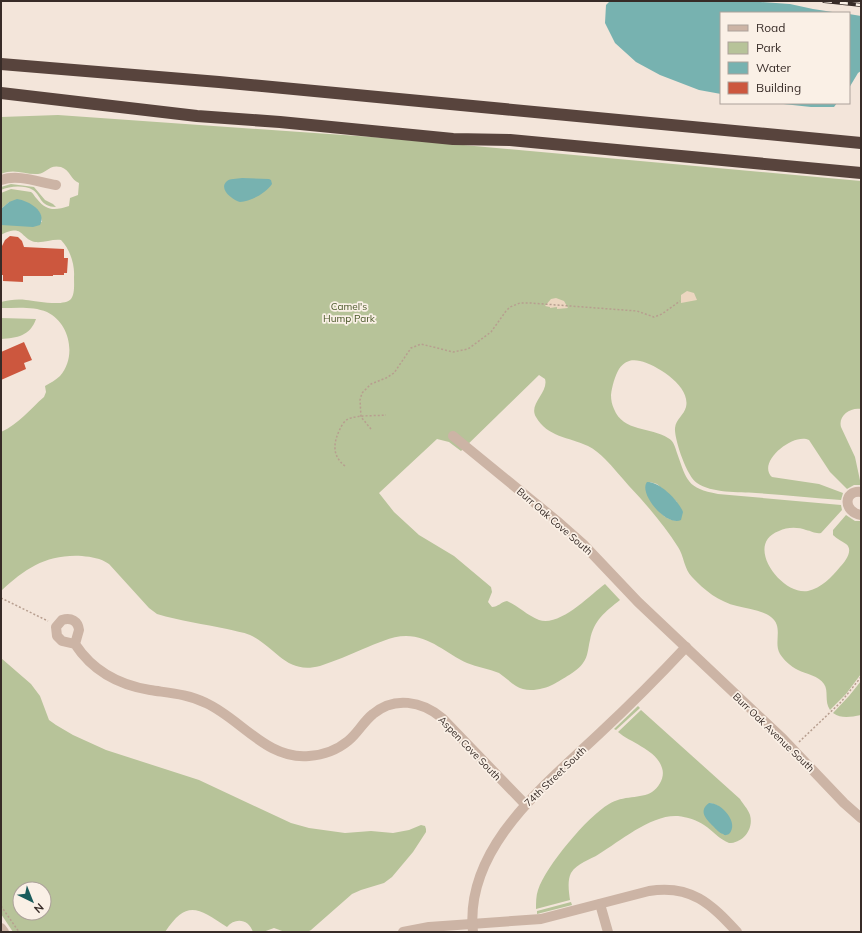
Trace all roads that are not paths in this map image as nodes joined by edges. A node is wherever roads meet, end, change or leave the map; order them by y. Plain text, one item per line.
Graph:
1 (1, 64) edge
2 (1, 93) edge
3 (861, 143) edge
4 (861, 173) edge
5 (1, 180) edge
6 (56, 185) dead end
7 (454, 436) dead end
8 (861, 492) edge
9 (861, 515) edge
10 (75, 644) junction
11 (686, 647) junction
12 (525, 804) junction
13 (861, 818) edge
14 (600, 904) junction
15 (1, 928) edge
16 (473, 928) edge
17 (4, 932) edge
18 (403, 932) edge
19 (608, 932) edge
20 (737, 932) edge

1 - 3 highway
2 - 4 highway
5 - 6 street
7 - 11 street, Burr Oak Cove South
8 - 9 street
10 - 10 street, Aspen Cove South
10 - 12 street, Aspen Cove South
11 - 12 street, 74th Street South
11 - 13 street, Burr Oak Avenue South
12 - 16 street, 74th Street South
14 - 16 street
14 - 19 street
14 - 20 street
15 - 17 street
16 - 18 street

